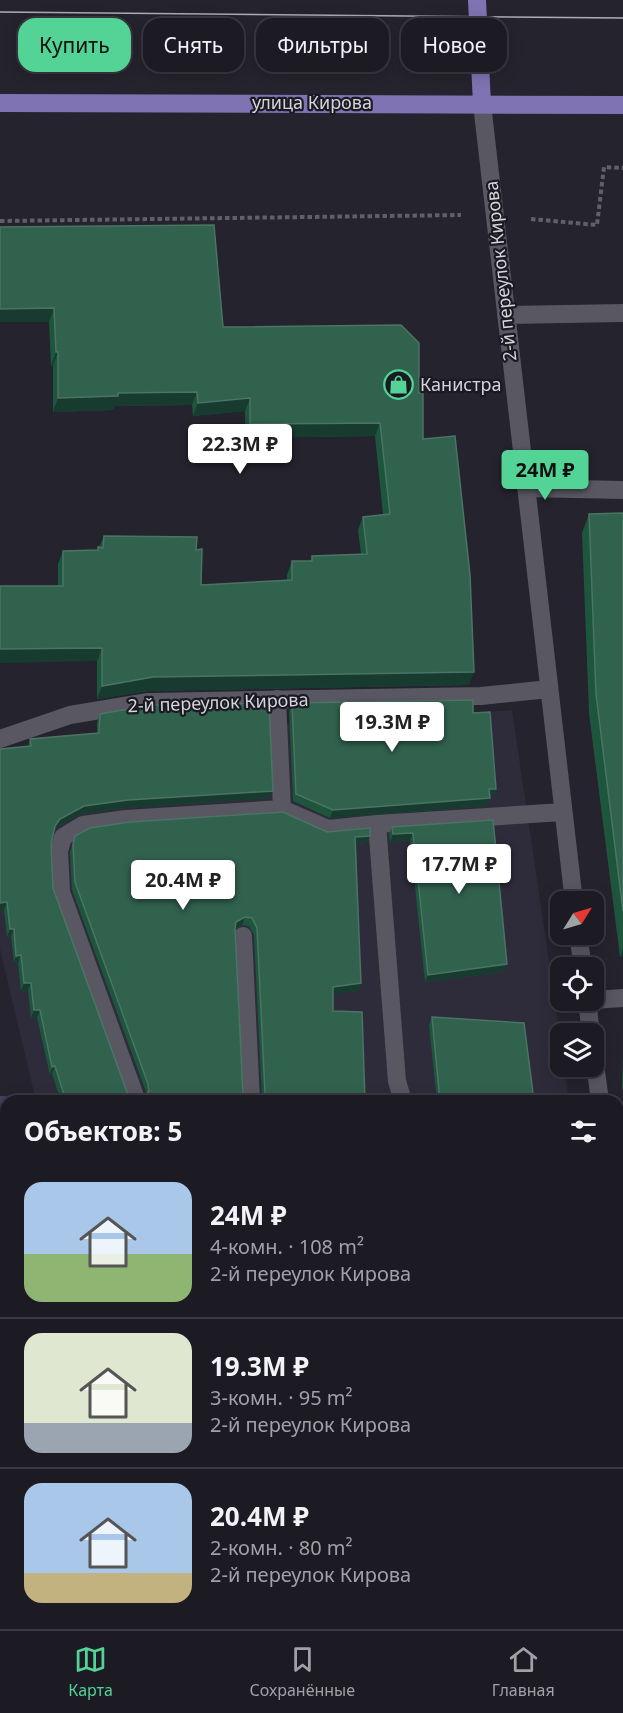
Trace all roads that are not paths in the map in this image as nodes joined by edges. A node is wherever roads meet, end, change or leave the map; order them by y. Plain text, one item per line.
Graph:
1 (477, 0) edge
2 (0, 103) edge
3 (482, 104) junction
4 (623, 105) edge
5 (623, 313) edge
6 (506, 315) junction
7 (526, 488) junction
8 (623, 490) edge
9 (549, 689) junction
10 (277, 699) junction
11 (0, 739) edge
12 (282, 809) junction
13 (563, 812) junction
14 (377, 824) junction
15 (573, 891) edge
16 (243, 936) dead end
17 (623, 998) edge
18 (604, 999) edge
19 (597, 1077) edge
20 (135, 1095) edge
21 (251, 1095) edge
22 (401, 1095) edge
23 (599, 1095) edge

1 - 3 main road
2 - 3 main road, улица Кирова
3 - 4 main road, улица Кирова
3 - 6 street, 2-й переулок Кирова
5 - 6 street
6 - 7 street, 2-й переулок Кирова
7 - 8 street
7 - 9 street, 2-й переулок Кирова
9 - 10 street, 2-й переулок Кирова
9 - 13 street, 2-й переулок Кирова
10 - 11 street, 2-й переулок Кирова
10 - 12 street
12 - 14 street
12 - 20 street
13 - 14 street
13 - 15 street, 2-й переулок Кирова
14 - 22 street
16 - 21 street
17 - 18 street
19 - 23 street

